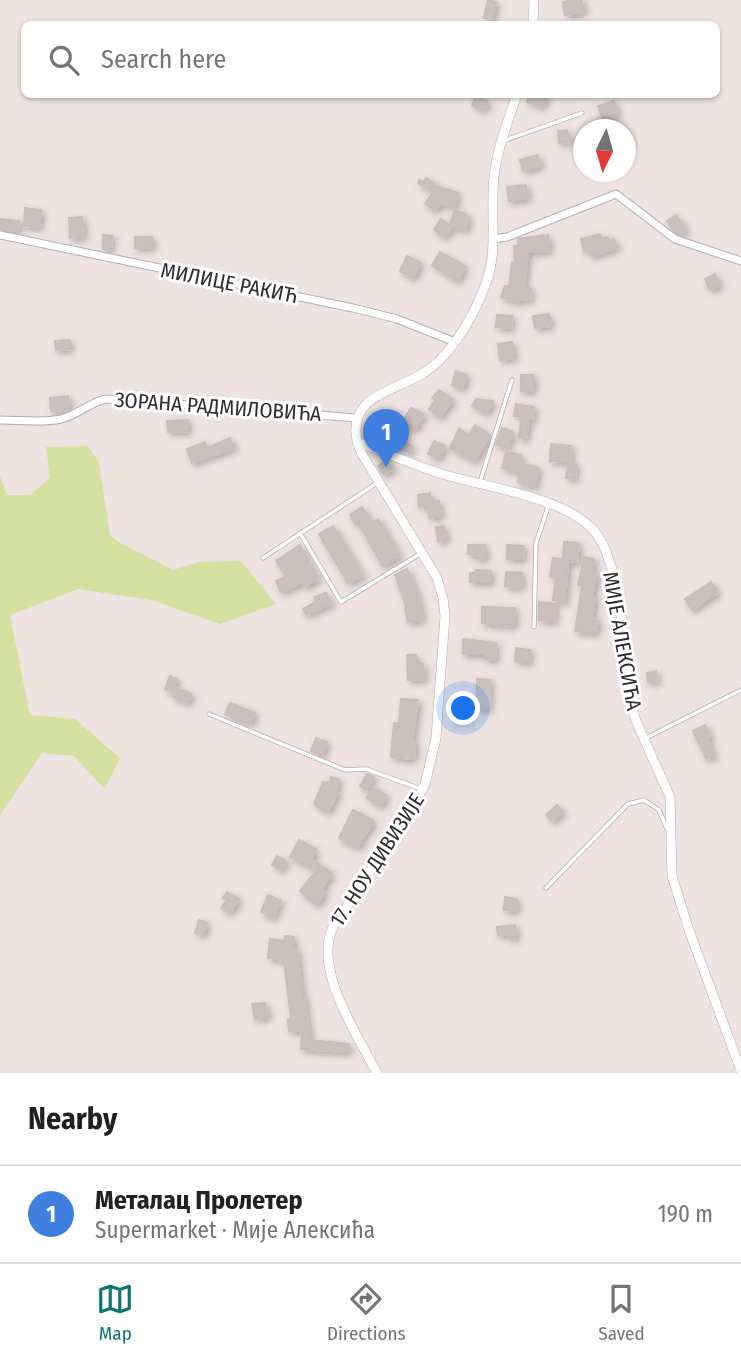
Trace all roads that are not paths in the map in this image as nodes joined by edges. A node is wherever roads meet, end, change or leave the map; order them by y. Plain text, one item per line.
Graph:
1 (534, 0) edge
2 (533, 21) edge
3 (516, 98) edge
4 (582, 113) dead end
5 (501, 142) junction
6 (0, 235) edge
7 (493, 239) junction
8 (741, 261) edge
9 (455, 342) junction
10 (512, 380) dead end
11 (357, 418) junction
12 (0, 420) edge
13 (357, 442) junction
14 (379, 482) junction
15 (480, 484) junction
16 (549, 502) junction
17 (300, 533) junction
18 (423, 553) junction
19 (262, 558) dead end
20 (534, 627) dead end
21 (741, 690) edge
22 (209, 714) dead end
23 (644, 739) junction
24 (423, 790) junction
25 (671, 837) junction
26 (546, 888) dead end
27 (741, 1071) edge
28 (377, 1073) edge

1 - 2 street
3 - 5 street
4 - 5 lane
5 - 7 street
6 - 9 street, МИЛИЦЕ РАКИЋ
7 - 8 street
7 - 9 street
9 - 11 street
10 - 15 lane
11 - 12 street, ЗОРАНА РАДМИЛОВИЋА
11 - 13 street, 17. НОУ ДИВИЗИЈЕ
13 - 14 street, 17. НОУ ДИВИЗИЈЕ
13 - 15 street, МИЈЕ АЛЕКСИЋА
14 - 17 lane
14 - 18 street, 17. НОУ ДИВИЗИЈЕ
15 - 16 street, МИЈЕ АЛЕКСИЋА
16 - 20 lane
16 - 23 street, МИЈЕ АЛЕКСИЋА
17 - 18 lane
17 - 19 lane
18 - 24 street, 17. НОУ ДИВИЗИЈЕ
21 - 23 lane
22 - 24 lane
23 - 25 street, МИЈЕ АЛЕКСИЋА
24 - 28 street, 17. НОУ ДИВИЗИЈЕ
25 - 26 lane
25 - 27 street, МИЈЕ АЛЕКСИЋА

